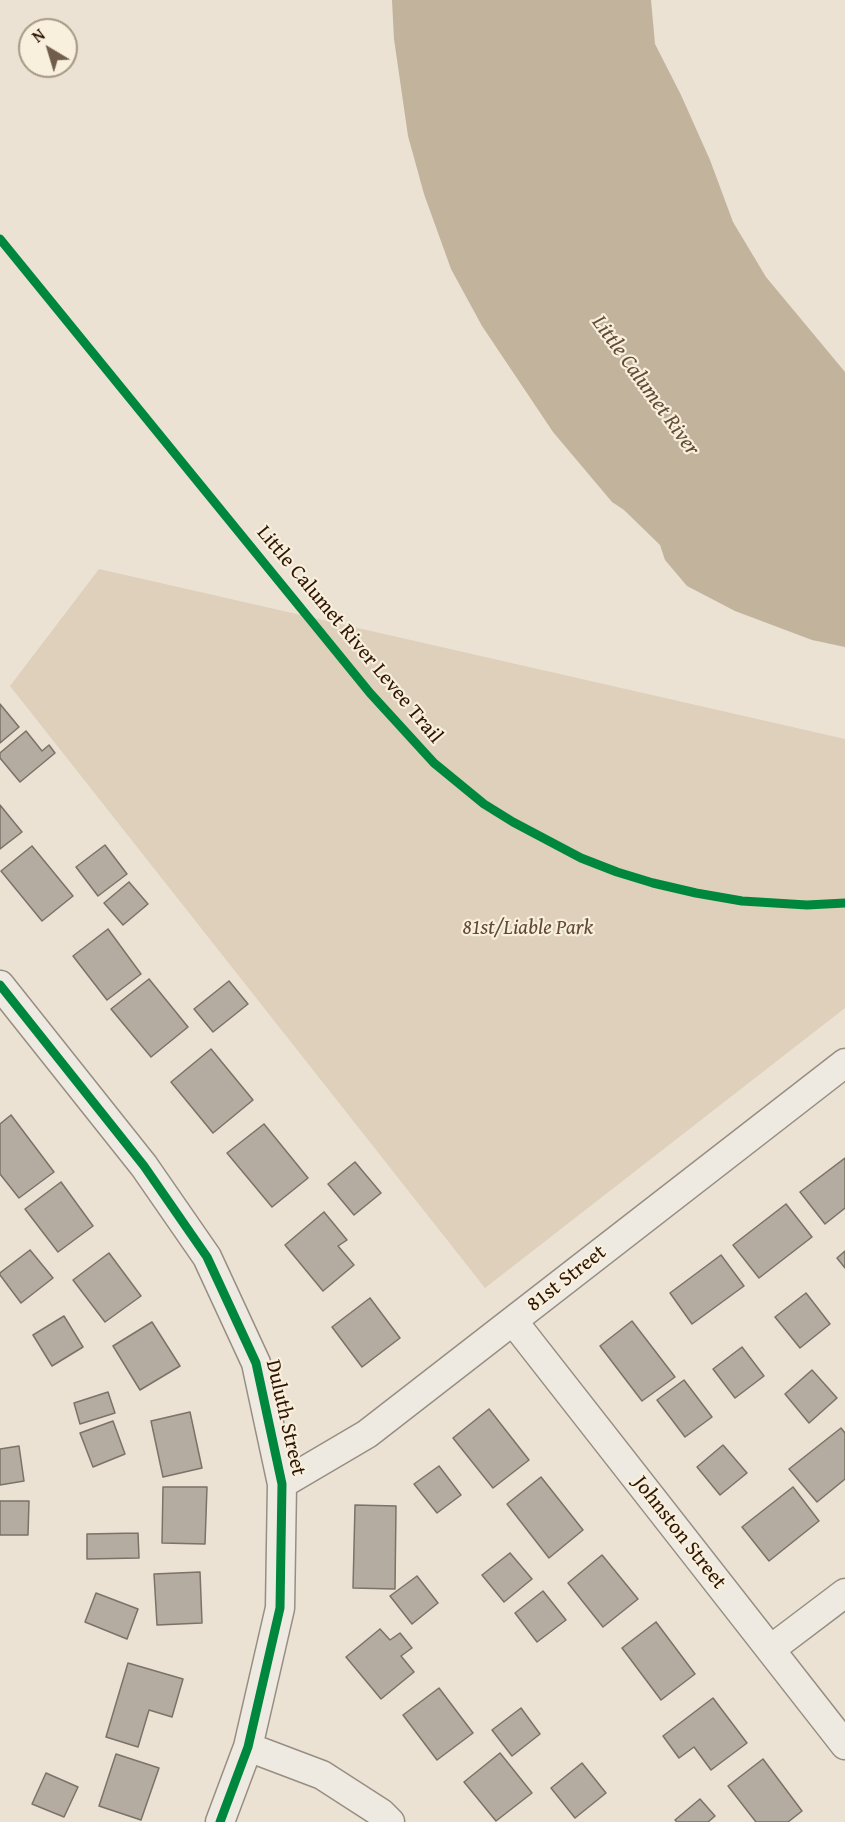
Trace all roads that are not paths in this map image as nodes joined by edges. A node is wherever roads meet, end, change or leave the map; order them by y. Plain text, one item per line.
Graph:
1 (0, 985) edge
2 (845, 1063) edge
3 (513, 1321) junction
4 (282, 1485) junction
5 (845, 1593) edge
6 (771, 1649) junction
7 (845, 1745) edge
8 (248, 1747) junction
9 (220, 1822) edge
10 (390, 1822) edge

1 - 4 street, Duluth Street
2 - 3 street, 81st Street
3 - 4 street, 81st Street
3 - 6 street, Johnston Street
4 - 8 street, Duluth Street
5 - 6 street
6 - 7 street, Johnston Street
8 - 9 street, Duluth Street
8 - 10 street

